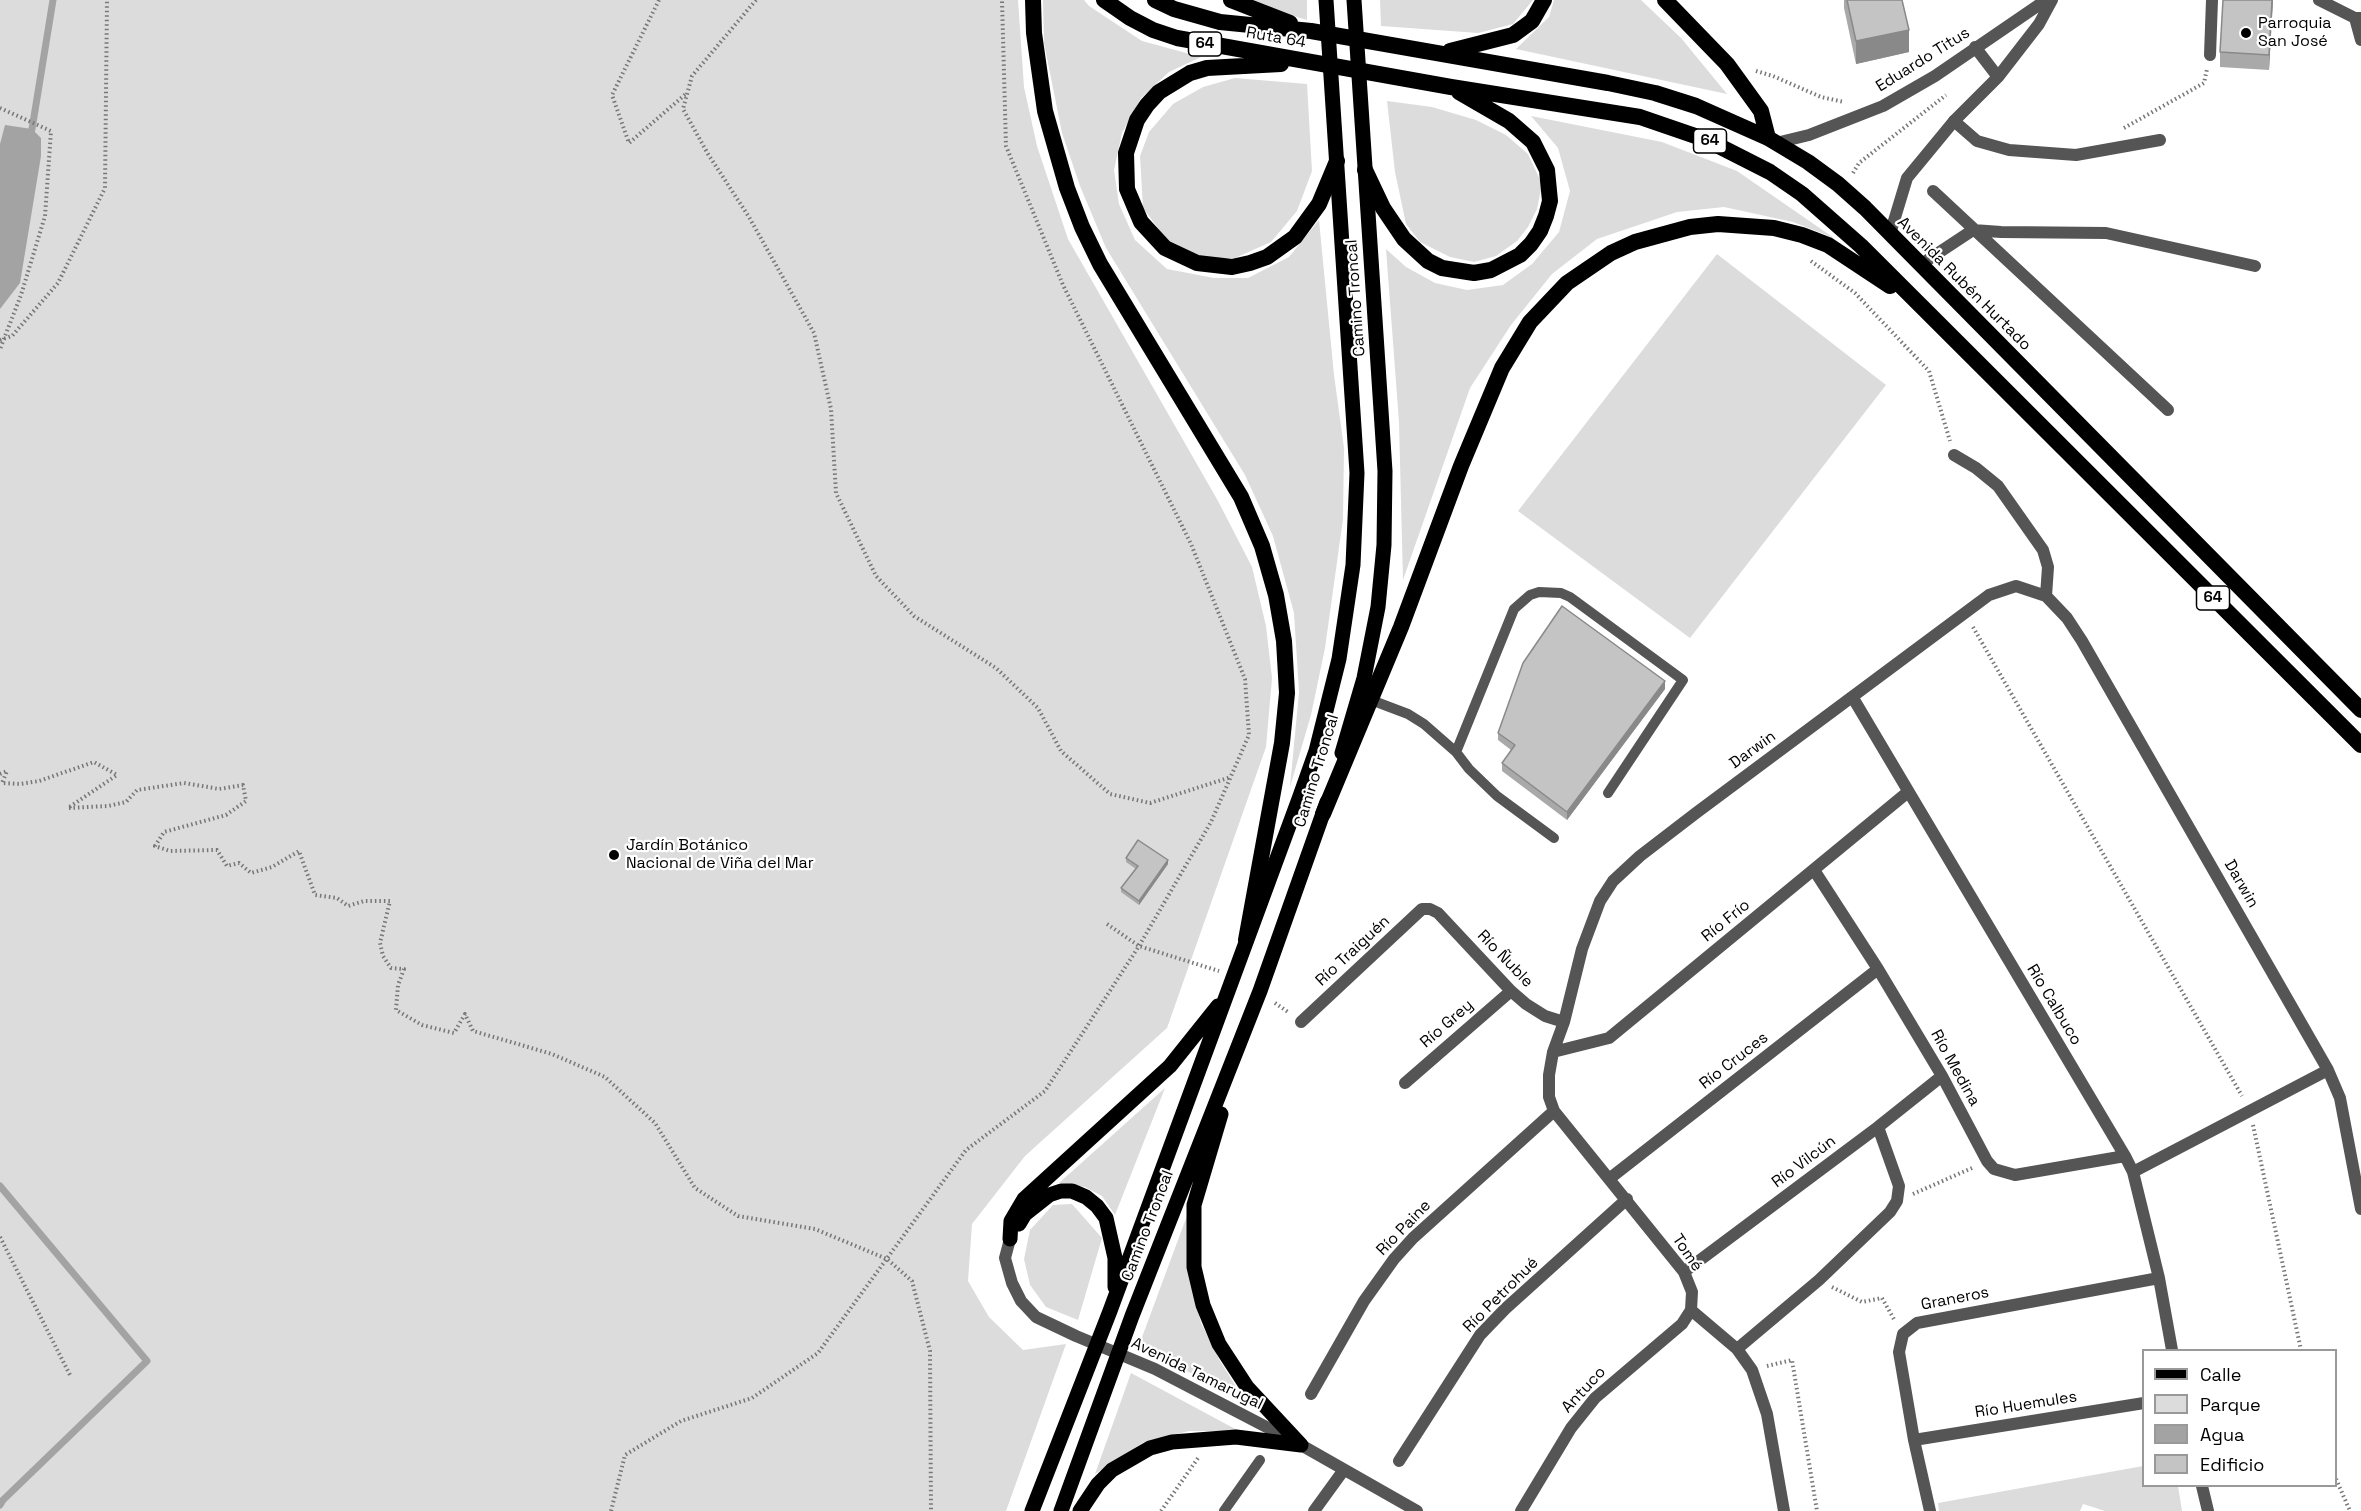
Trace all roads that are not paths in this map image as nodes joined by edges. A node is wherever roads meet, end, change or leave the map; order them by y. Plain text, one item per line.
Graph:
1 (1033, 0) edge
2 (1104, 0) edge
3 (1155, 0) edge
4 (1231, 0) edge
5 (1354, 0) edge
6 (1544, 0) edge
7 (1665, 0) edge
8 (2046, 0) edge
9 (2052, 0) edge
10 (2212, 0) edge
11 (2319, 0) edge
12 (1326, 8) edge
13 (2358, 18) edge
14 (1311, 31) junction
15 (2361, 40) edge
16 (1975, 47) junction
17 (1442, 53) junction
18 (2210, 55) road end
19 (1315, 63) junction
20 (1998, 77) junction
21 (1451, 87) junction
22 (1954, 121) junction
23 (1772, 140) junction
24 (2160, 140) dead end
25 (1337, 161) junction
26 (1365, 170) junction
27 (1933, 191) dead end
28 (1973, 230) junction
29 (1890, 234) junction
30 (1920, 265) junction
31 (2254, 266) dead end
32 (1918, 304) junction
33 (2168, 410) dead end
34 (1954, 455) road end
35 (2046, 596) junction
36 (1853, 698) junction
37 (1371, 700) junction
38 (2361, 710) edge
39 (2361, 745) edge
40 (1456, 752) junction
41 (1908, 792) junction
42 (1608, 794) dead end
43 (1323, 814) junction
44 (1554, 838) dead end
45 (1814, 870) junction
46 (1430, 909) joint
47 (1246, 940) junction
48 (1878, 969) junction
49 (1511, 991) junction
50 (1227, 993) junction
51 (1248, 1020) junction
52 (1301, 1022) road end
53 (1564, 1022) junction
54 (1553, 1052) junction
55 (2328, 1070) junction
56 (1942, 1076) junction
57 (1405, 1083) dead end
58 (1554, 1111) junction
59 (1878, 1127) junction
60 (2125, 1156) junction
61 (2133, 1172) junction
62 (1610, 1179) junction
63 (1627, 1200) junction
64 (2361, 1209) edge
65 (1010, 1239) junction
66 (1684, 1272) junction
67 (2159, 1278) junction
68 (1112, 1305) junction
69 (1691, 1310) junction
70 (1737, 1349) junction
71 (2172, 1349) edge
72 (1311, 1395) dead end
73 (2142, 1403) edge
74 (1914, 1440) junction
75 (1301, 1445) junction
76 (1260, 1460) dead end
77 (1400, 1461) dead end
78 (1343, 1471) junction
79 (2202, 1487) edge
80 (1032, 1511) edge
81 (1060, 1511) edge
82 (1080, 1511) edge
83 (1224, 1511) edge
84 (1314, 1511) edge
85 (1417, 1511) edge
86 (1521, 1511) edge
87 (1784, 1511) edge
88 (1930, 1511) edge
89 (2208, 1511) edge

1 - 47 highway
2 - 19 highway, Ruta 64 / 64
3 - 14 highway, Ruta 64 / 64
4 - 14 highway
5 - 26 main road, Camino Troncal
6 - 17 highway
7 - 23 highway
8 - 16 street, Eduardo Titus
9 - 20 street
10 - 18 street
11 - 13 street
12 - 25 main road, Camino Troncal
13 - 15 street
14 - 17 highway, Ruta 64 / 64
16 - 20 street
16 - 23 street, Eduardo Titus
17 - 23 highway, Avenida Rubén Hurtado / 64
19 - 21 highway, Ruta 64 / 64
19 - 25 highway
20 - 22 street
21 - 26 highway
21 - 32 highway, 64
22 - 24 street
22 - 29 street
23 - 29 highway, Avenida Rubén Hurtado / 64
25 - 47 main road, Camino Troncal
26 - 43 main road, Camino Troncal
27 - 28 street
28 - 30 street
28 - 31 street
28 - 33 street
29 - 30 highway, Avenida Rubén Hurtado / 64
30 - 38 highway, Avenida Rubén Hurtado / 64
32 - 37 highway
32 - 39 highway, 64
34 - 35 street
35 - 36 street, Darwin
35 - 55 street, Darwin
36 - 41 street, Río Calbuco
36 - 53 street, Darwin
37 - 40 lane
37 - 43 highway
40 - 42 lane
40 - 44 lane
41 - 45 street, Río Frío
41 - 60 street, Río Calbuco
43 - 51 main road, Camino Troncal
45 - 48 street, Río Medina
45 - 54 street, Río Frío
46 - 49 street, Río Ñuble
46 - 52 street, Río Traiguén
47 - 50 main road, Camino Troncal
48 - 56 street, Río Medina
48 - 62 street, Río Cruces
49 - 53 street, Río Ñuble
49 - 57 street, Río Grey
50 - 65 main road
50 - 68 main road, Camino Troncal
51 - 75 main road
51 - 81 main road, Camino Troncal
53 - 54 street, Tomé
54 - 58 street, Tomé
55 - 61 street
55 - 64 street, Darwin
56 - 59 street, Río Vilcún
56 - 60 street, Río Medina
58 - 62 street, Tomé
58 - 72 street, Río Paine
59 - 66 street, Río Vilcún
59 - 70 street
60 - 61 street, Río Calbuco
61 - 67 street, Río Calbuco
62 - 63 street, Tomé
63 - 66 street, Tomé
63 - 77 street, Río Petrohué
65 - 68 main road
65 - 75 street, Avenida Tamarugal
66 - 69 street, Tomé
67 - 71 street, Río Calbuco
67 - 74 street, Graneros
68 - 80 main road, Camino Troncal
69 - 70 street
69 - 86 street, Antuco
70 - 87 street
73 - 74 street, Río Huemules
74 - 88 street
75 - 78 street, Avenida Tamarugal
75 - 82 main road
76 - 83 lane
78 - 84 street
78 - 85 street, Avenida Tamarugal
79 - 89 street

